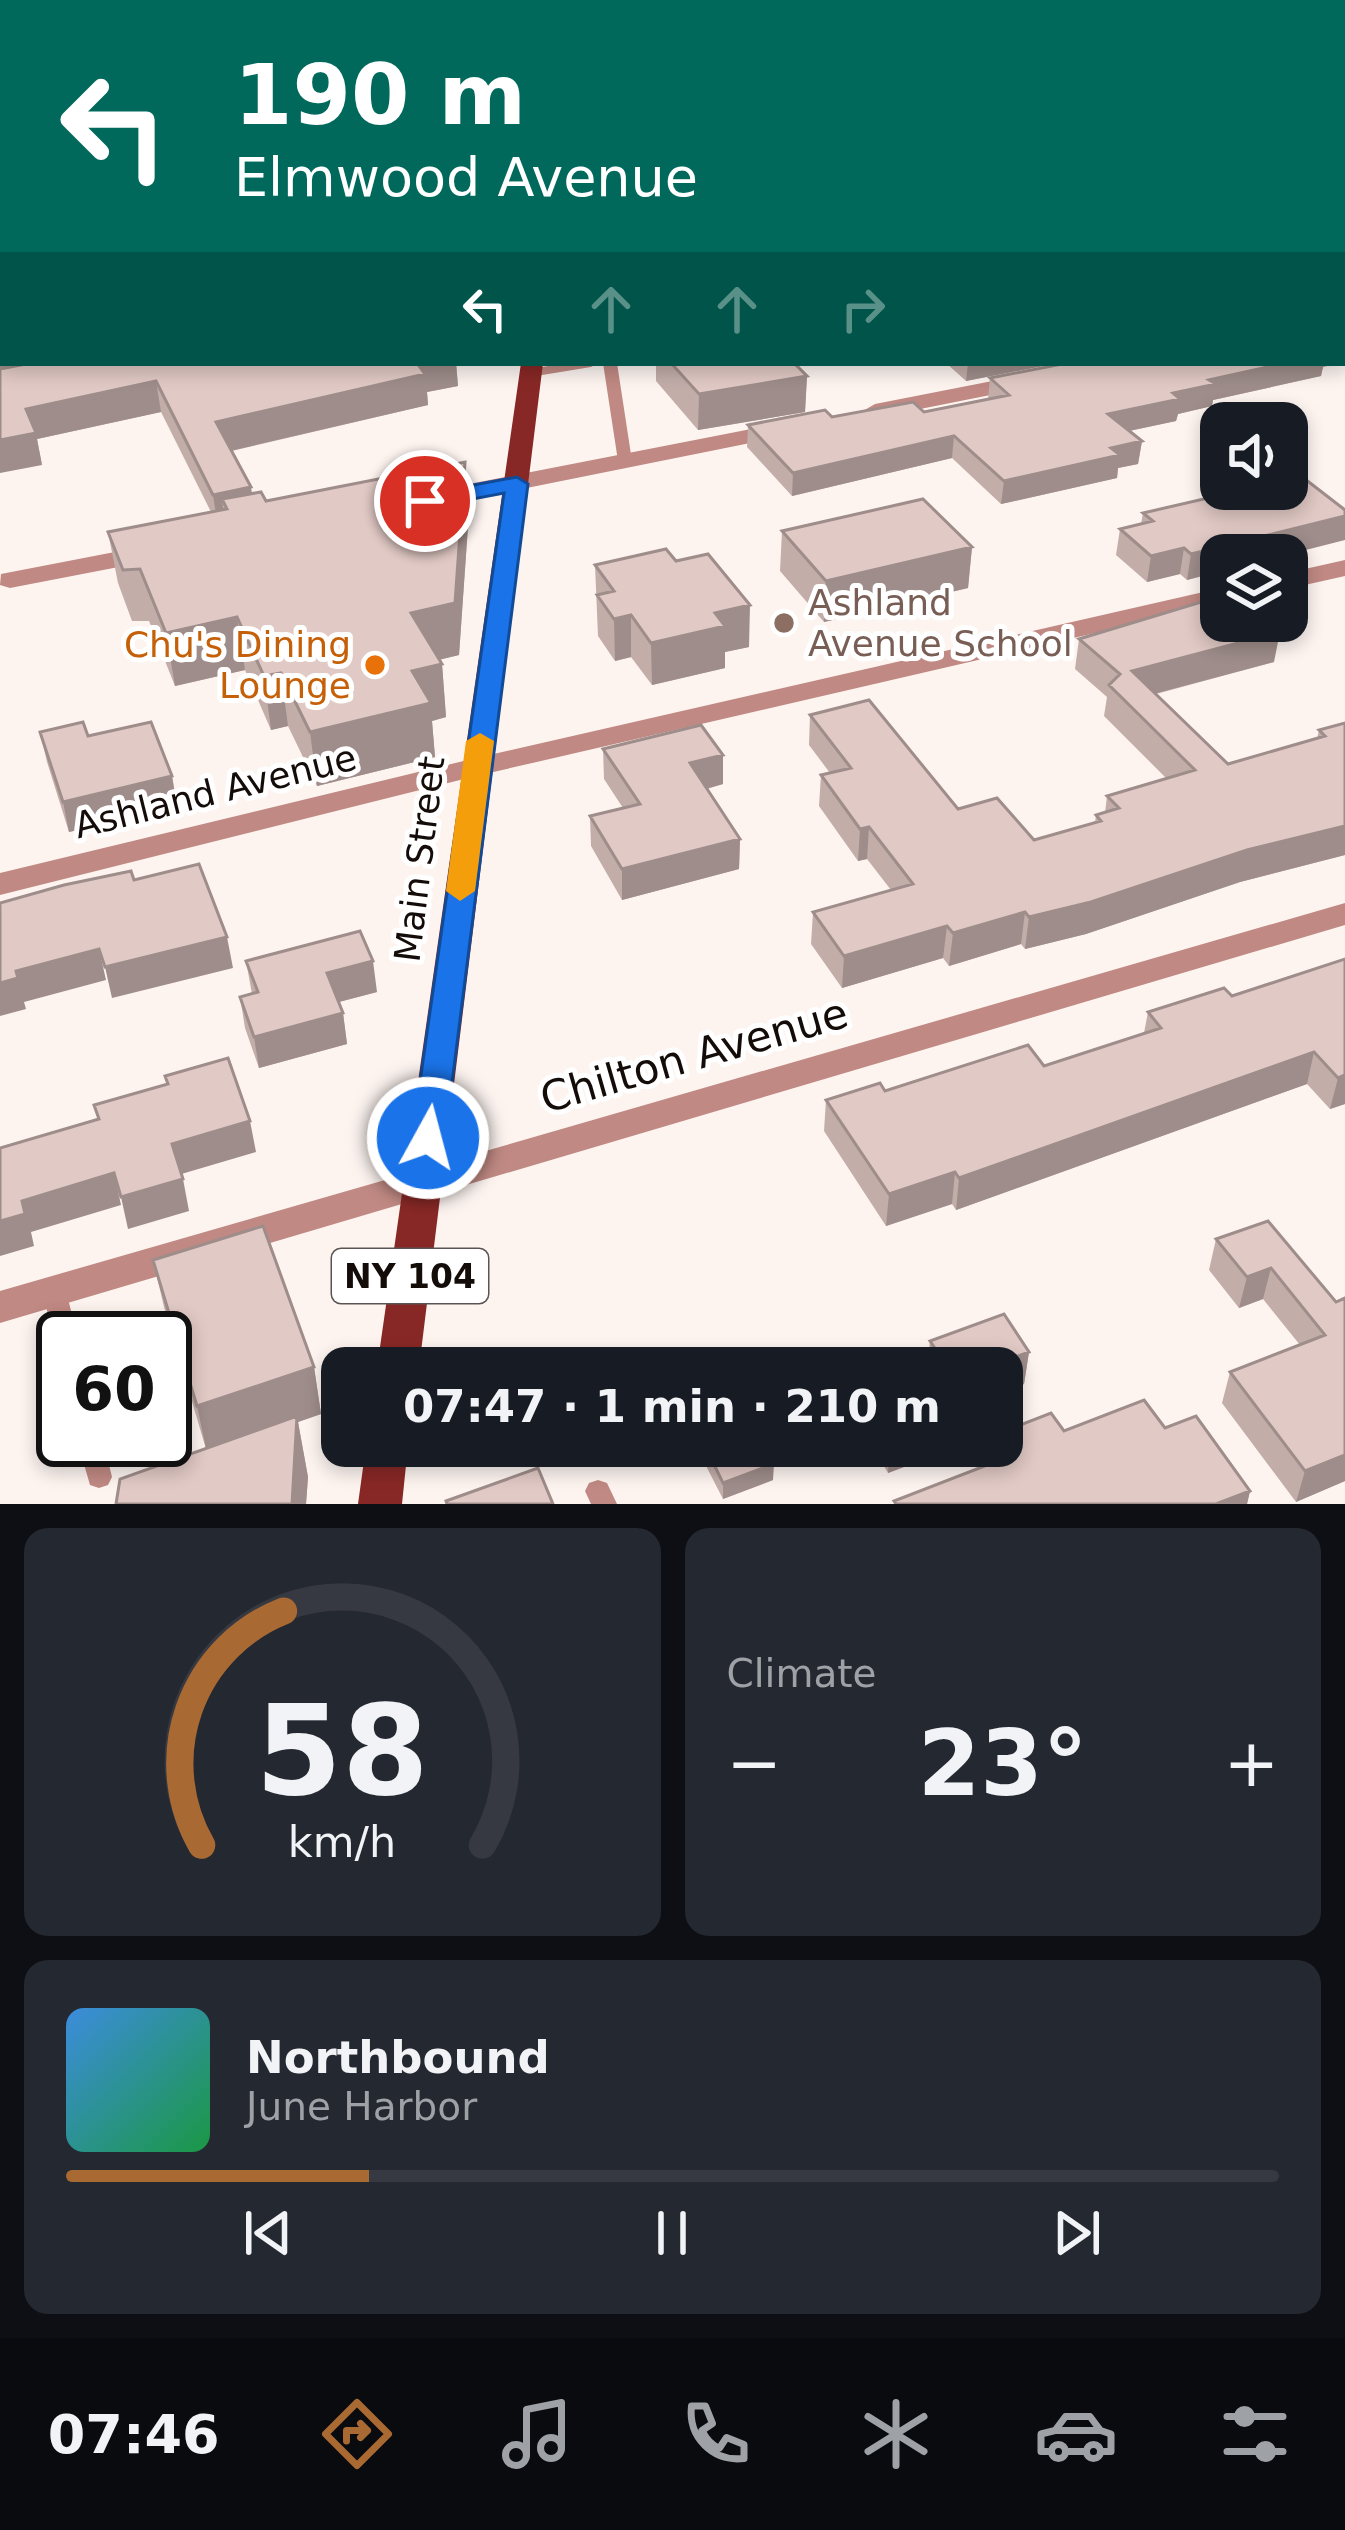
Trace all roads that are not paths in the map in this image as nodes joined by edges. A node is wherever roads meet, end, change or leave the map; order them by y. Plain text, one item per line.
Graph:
1 (610, 366) edge
2 (531, 368) edge
3 (1046, 377) edge
4 (859, 414) edge
5 (812, 424) edge
6 (626, 461) junction
7 (517, 484) junction
8 (402, 506) edge
9 (172, 549) edge
10 (1345, 568) edge
11 (1308, 576) edge
12 (10, 580) dead end
13 (1200, 601) edge
14 (476, 767) junction
15 (0, 884) edge
16 (1345, 914) edge
17 (422, 1184) junction
18 (55, 1291) junction
19 (0, 1307) edge
20 (60, 1311) edge
21 (401, 1347) edge
22 (97, 1467) edge
23 (385, 1467) edge
24 (99, 1477) dead end
25 (380, 1504) edge

1 - 6 lane
2 - 7 main road, Main Street / NY 104
3 - 4 street
5 - 6 street
6 - 7 street
7 - 8 street
7 - 14 main road, Main Street / NY 104
9 - 12 street
10 - 11 street
13 - 14 street, Ashland Avenue
14 - 15 street, Ashland Avenue
14 - 17 main road, Main Street / NY 104
16 - 17 street, Chilton Avenue
17 - 18 street, Chilton Avenue
17 - 21 main road, Main Street / NY 104
18 - 19 street, Chilton Avenue
18 - 20 lane
22 - 24 lane
23 - 25 main road

